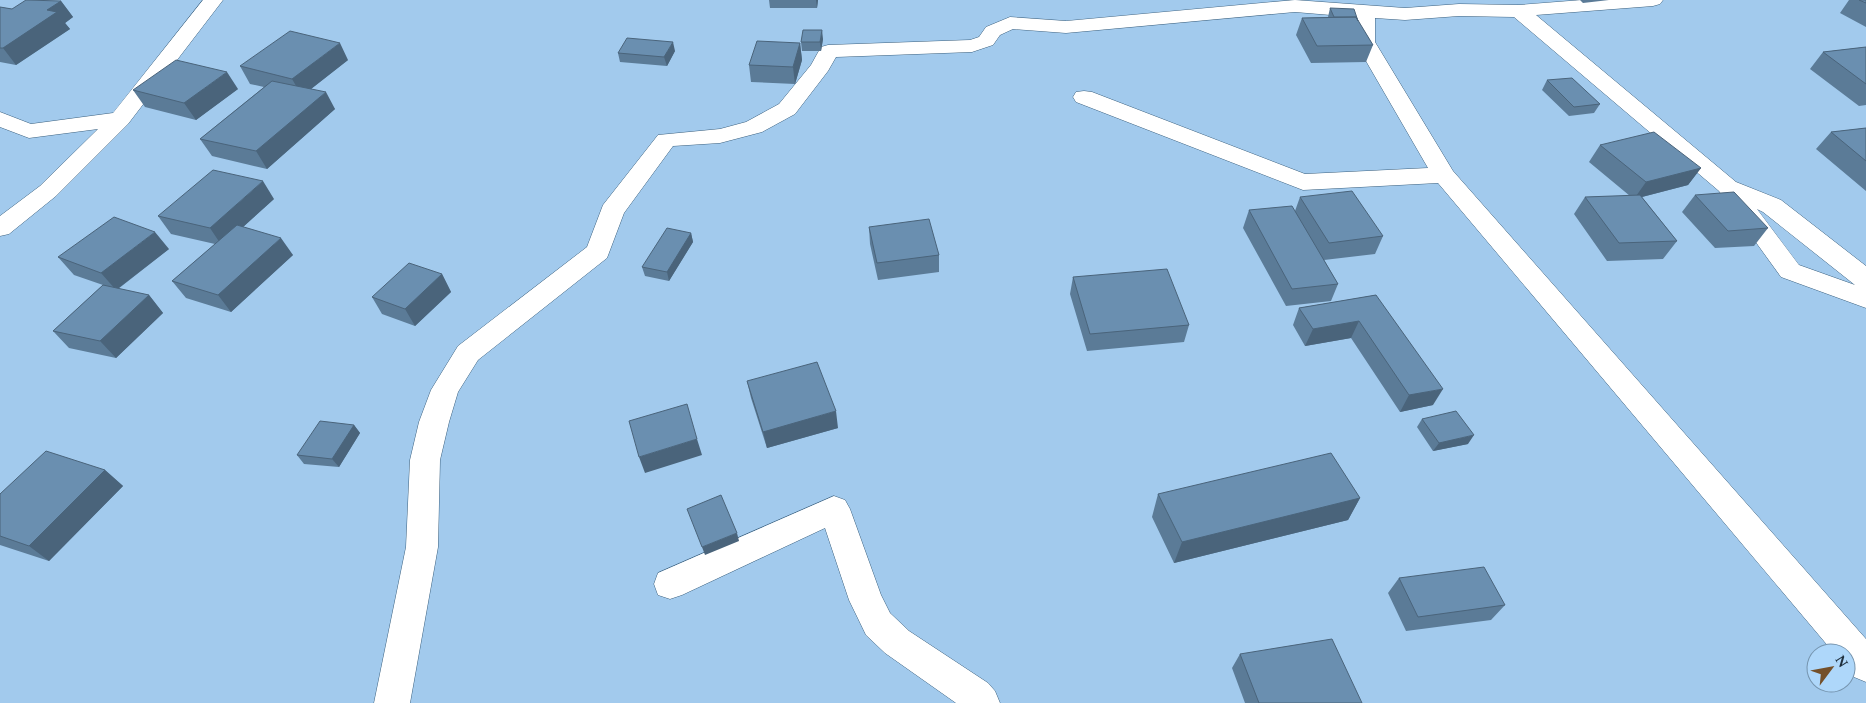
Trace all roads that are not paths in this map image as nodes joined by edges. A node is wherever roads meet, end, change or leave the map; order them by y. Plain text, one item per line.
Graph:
1 (213, 0) edge
2 (1653, 0) edge
3 (1455, 5) edge
4 (1369, 6) edge
5 (1518, 11) junction
6 (1084, 97) dead end
7 (0, 118) edge
8 (120, 119) junction
9 (1444, 175) junction
10 (1727, 186) junction
11 (0, 228) edge
12 (1866, 280) edge
13 (1866, 299) edge
14 (670, 584) dead end
15 (1866, 665) edge
16 (392, 703) edge
17 (982, 703) edge

1 - 8 street
2 - 5 street
3 - 4 street
3 - 5 street
4 - 9 street
4 - 16 street
5 - 10 street
6 - 9 street
7 - 8 street
8 - 11 street
9 - 15 street
10 - 12 street
10 - 13 street
14 - 17 street

